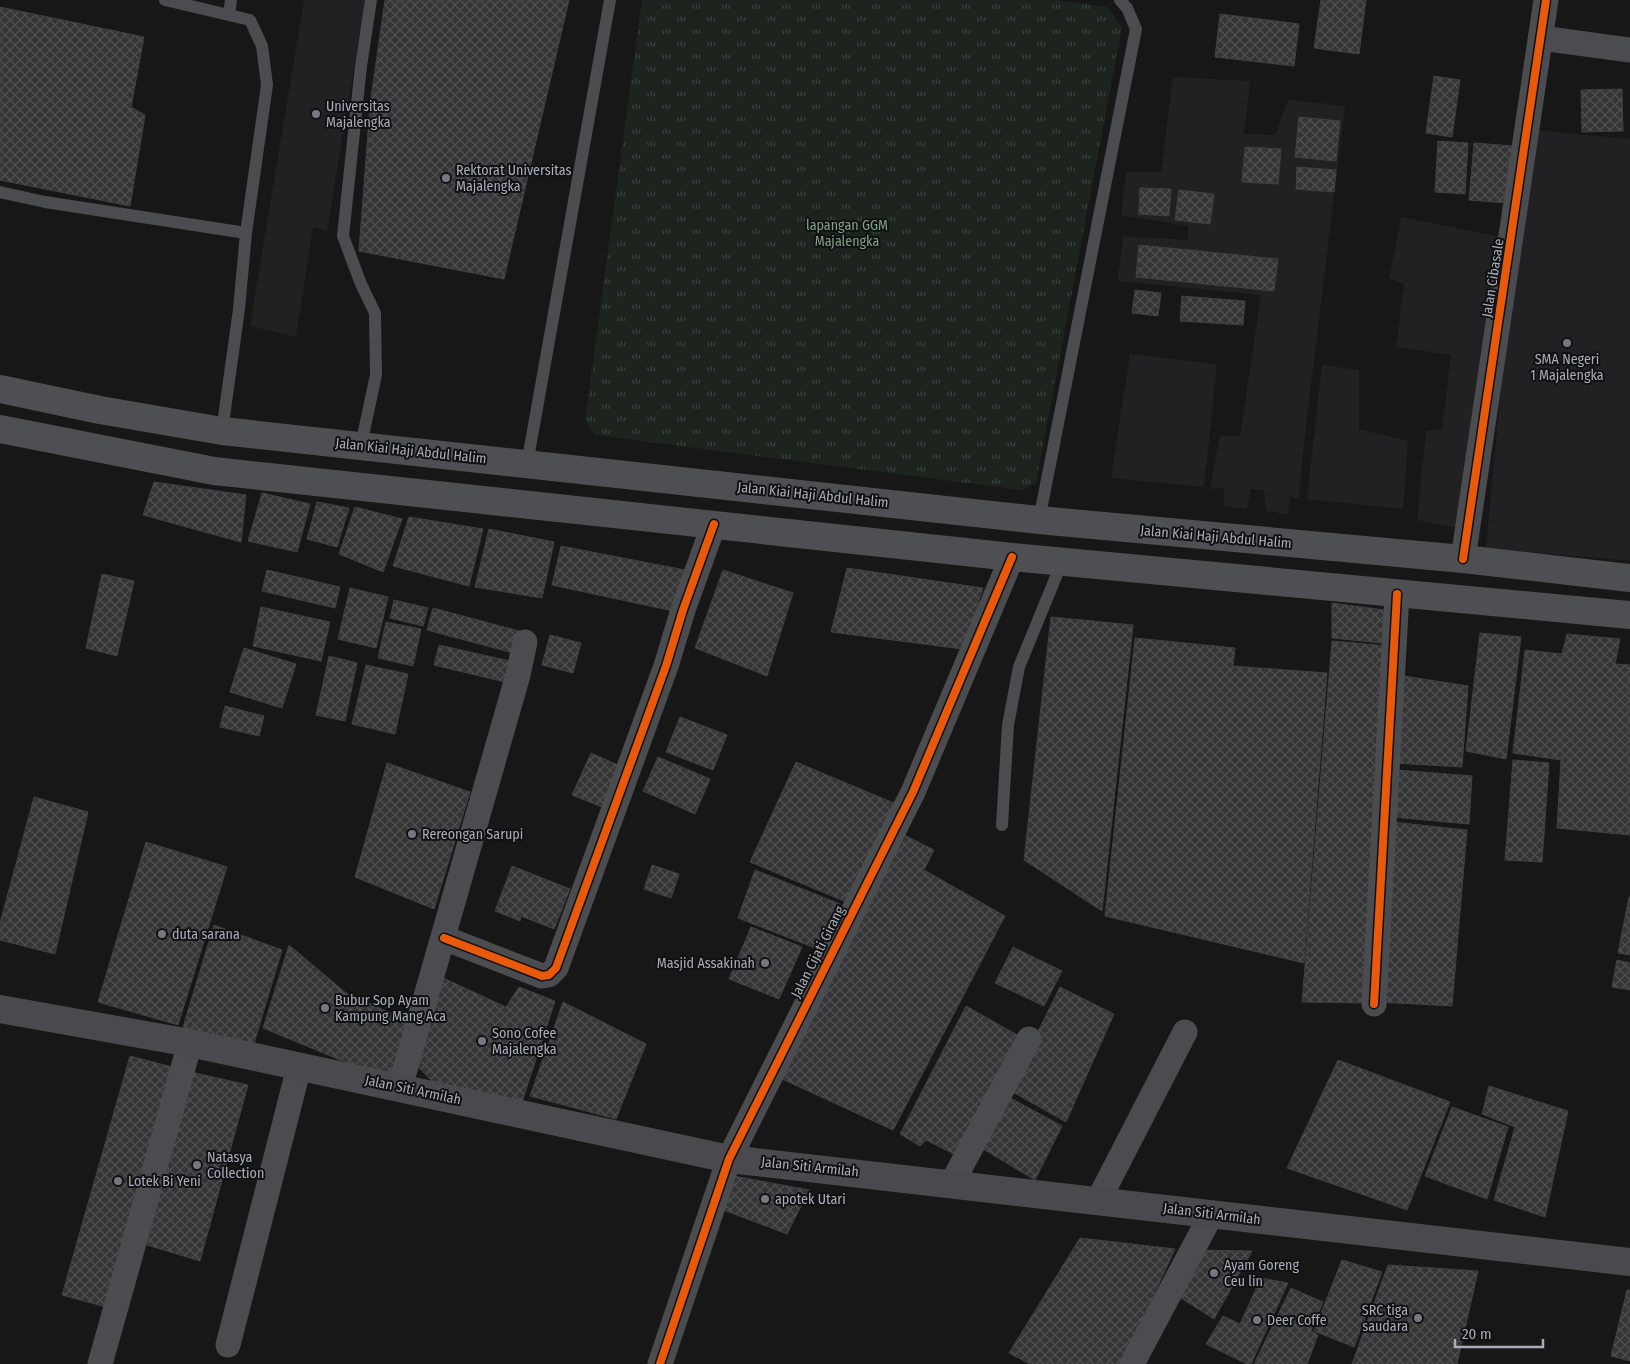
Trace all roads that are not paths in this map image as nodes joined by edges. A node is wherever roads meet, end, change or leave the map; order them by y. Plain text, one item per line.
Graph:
1 (164, 0) edge
2 (231, 0) edge
3 (371, 0) edge
4 (610, 0) edge
5 (1120, 0) edge
6 (1546, 0) edge
7 (229, 15) junction
8 (1541, 38) junction
9 (1630, 50) edge
10 (0, 192) edge
11 (246, 233) junction
12 (0, 389) edge
13 (0, 428) edge
14 (222, 431) junction
15 (361, 445) junction
16 (527, 464) junction
17 (214, 471) junction
18 (1039, 520) junction
19 (714, 524) junction
20 (1012, 557) junction
21 (1463, 559) junction
22 (1062, 562) junction
23 (1630, 578) edge
24 (1397, 594) junction
25 (1630, 615) edge
26 (525, 642) dead end
27 (1002, 825) dead end
28 (444, 938) junction
29 (1374, 1004) dead end
30 (0, 1009) edge
31 (1185, 1032) dead end
32 (1029, 1039) dead end
33 (190, 1043) junction
34 (299, 1067) junction
35 (400, 1087) junction
36 (729, 1159) junction
37 (952, 1183) junction
38 (1099, 1199) junction
39 (1211, 1215) junction
40 (1630, 1262) edge
41 (228, 1345) dead end
42 (100, 1364) edge
43 (660, 1364) edge
44 (1132, 1364) edge

1 - 7 lane
2 - 7 lane
3 - 15 lane
4 - 16 lane
5 - 18 lane
6 - 8 street, Jalan Cibasale
7 - 11 lane
8 - 9 street
8 - 21 street, Jalan Cibasale
10 - 11 lane
11 - 14 lane
12 - 14 main road, Jalan Kiai Haji Abdul Halim
13 - 17 main road
14 - 15 main road, Jalan Kiai Haji Abdul Halim
14 - 17 main road
15 - 16 main road, Jalan Kiai Haji Abdul Halim
16 - 18 main road, Jalan Kiai Haji Abdul Halim
17 - 19 main road
18 - 21 main road, Jalan Kiai Haji Abdul Halim
19 - 20 main road
19 - 28 street
20 - 22 main road
20 - 36 street, Jalan Cijati Girang
21 - 23 main road, Jalan Kiai Haji Abdul Halim
22 - 24 main road
22 - 27 lane
24 - 25 main road
24 - 29 street
26 - 28 street
28 - 35 street
30 - 33 main road, Jalan Siti Armilah
31 - 38 street
32 - 37 street
33 - 34 main road, Jalan Siti Armilah
33 - 42 street
34 - 35 main road, Jalan Siti Armilah
34 - 41 street
35 - 36 main road, Jalan Siti Armilah
36 - 37 main road, Jalan Siti Armilah
36 - 43 street, Jalan Cijati Girang
37 - 38 main road, Jalan Siti Armilah
38 - 39 main road, Jalan Siti Armilah
39 - 40 main road, Jalan Siti Armilah
39 - 44 street

